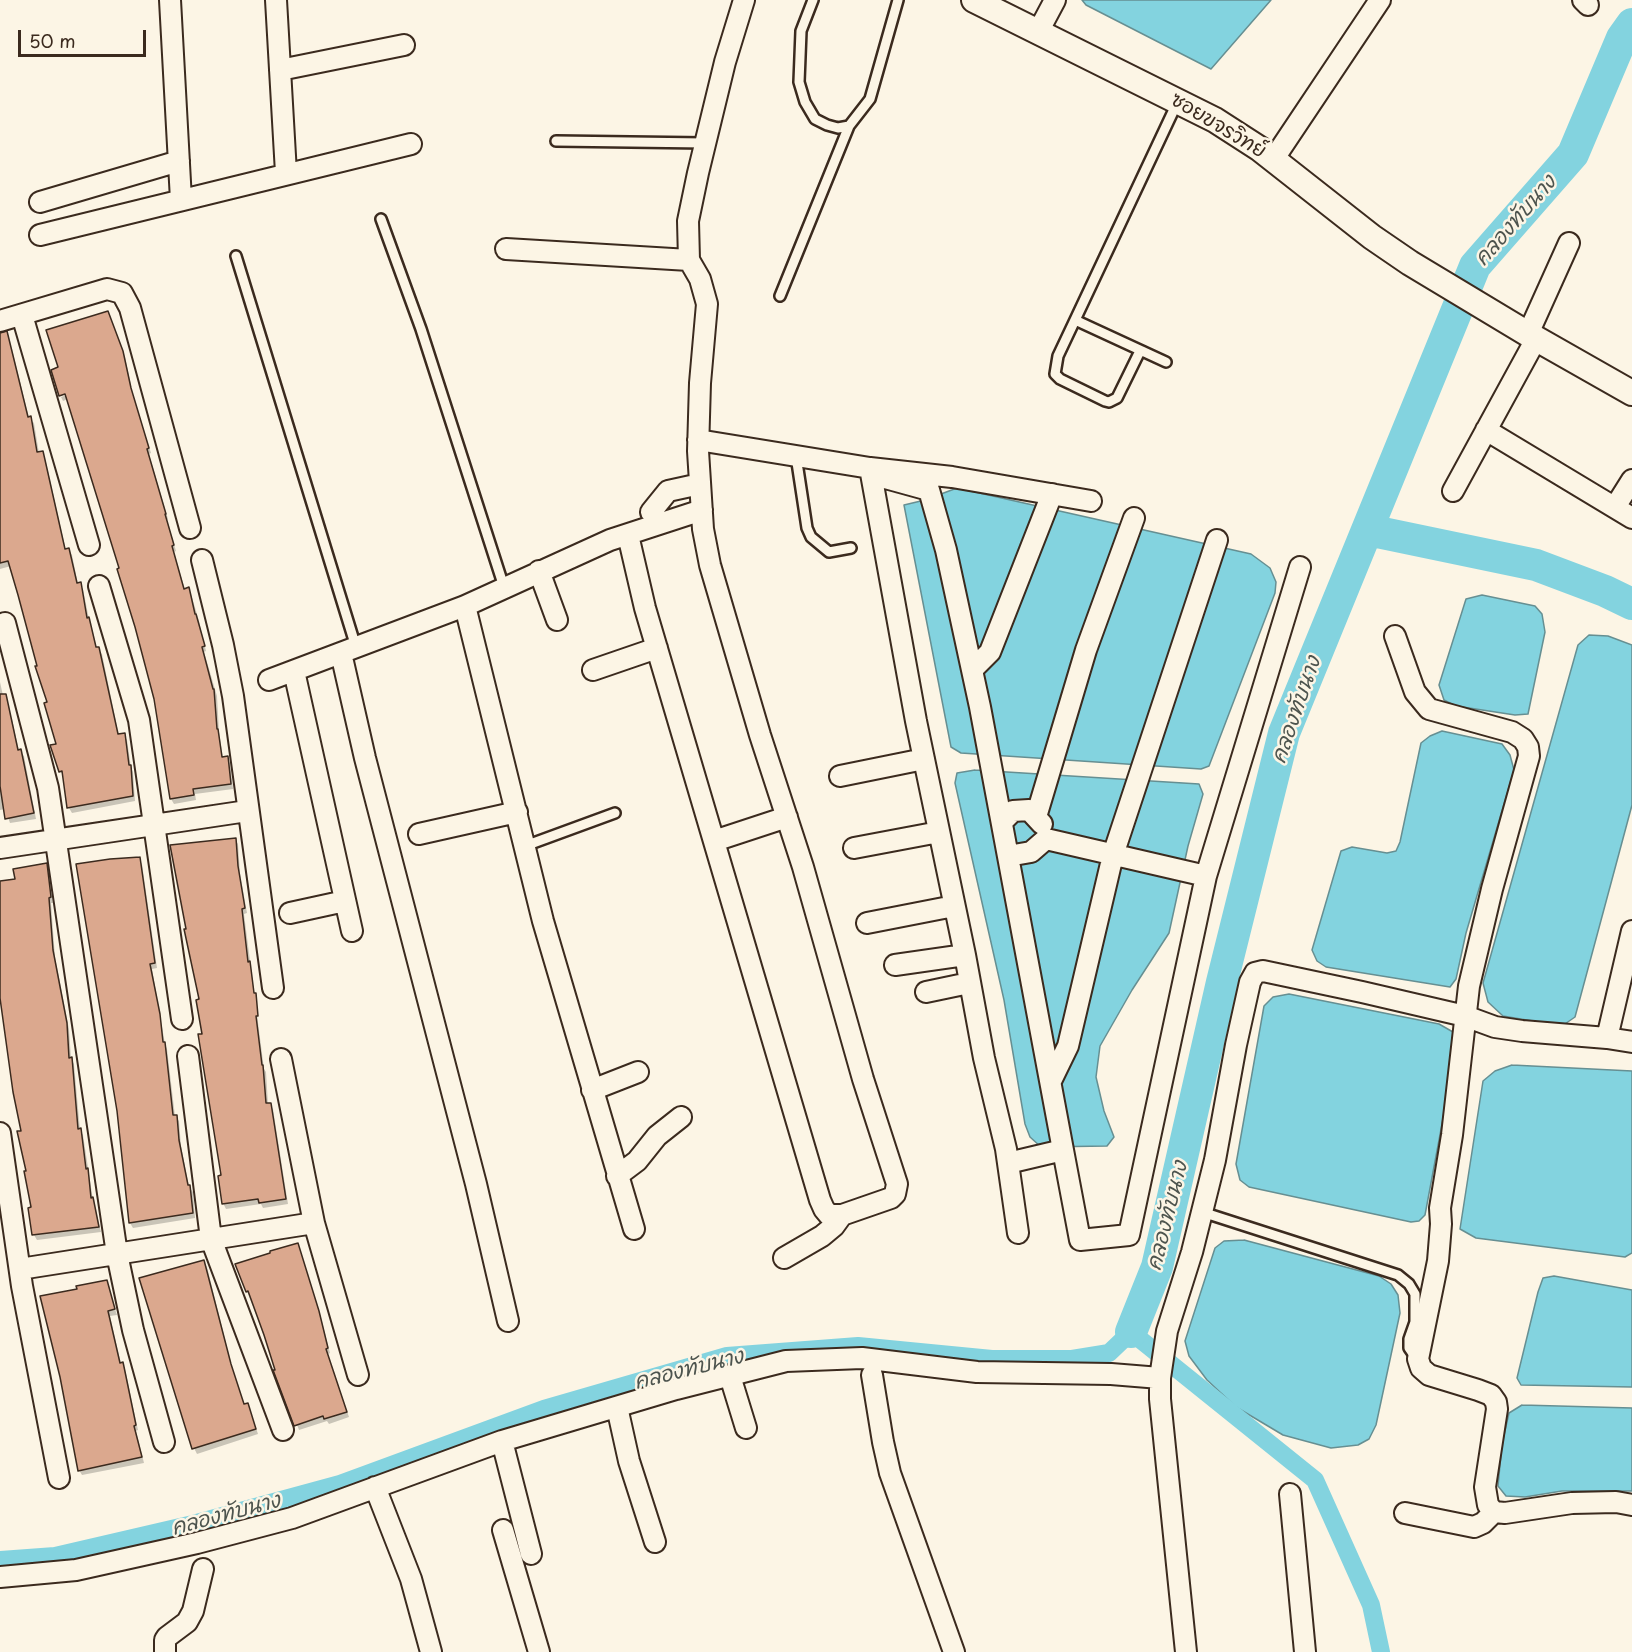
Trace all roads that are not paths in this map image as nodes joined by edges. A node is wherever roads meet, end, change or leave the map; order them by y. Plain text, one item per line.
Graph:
1 (170, 0) edge
2 (276, 0) edge
3 (744, 0) edge
4 (813, 0) edge
5 (898, 0) edge
6 (974, 0) edge
7 (1055, 0) edge
8 (1380, 0) edge
9 (1038, 32) junction
10 (404, 45) dead end
11 (280, 70) junction
12 (1178, 100) junction
13 (849, 126) junction
14 (556, 141) dead end
15 (705, 143) junction
16 (411, 144) dead end
17 (1273, 160) junction
18 (179, 161) junction
19 (286, 173) junction
20 (181, 200) junction
21 (40, 202) dead end
22 (381, 219) dead end
23 (40, 235) dead end
24 (1569, 243) dead end
25 (506, 249) dead end
26 (237, 256) dead end
27 (689, 260) junction
28 (780, 296) dead end
29 (22, 315) junction
30 (1075, 320) junction
31 (0, 321) edge
32 (1532, 336) junction
33 (1140, 351) junction
34 (1166, 362) dead end
35 (1631, 391) edge
36 (1486, 430) junction
37 (698, 440) junction
38 (796, 456) junction
39 (871, 471) junction
40 (1632, 480) edge
41 (700, 484) junction
42 (1453, 491) dead end
43 (1052, 494) junction
44 (1091, 501) dead end
45 (1615, 507) junction
46 (702, 510) junction
47 (651, 512) dead end
48 (1134, 518) dead end
49 (1632, 518) edge
50 (190, 528) dead end
51 (628, 535) junction
52 (1217, 540) dead end
53 (89, 545) dead end
54 (851, 548) dead end
55 (202, 560) dead end
56 (1300, 567) dead end
57 (539, 571) junction
58 (99, 586) dead end
59 (504, 587) junction
60 (465, 606) junction
61 (557, 620) dead end
62 (5, 623) dead end
63 (1395, 636) dead end
64 (657, 648) junction
65 (348, 650) junction
66 (593, 670) dead end
67 (972, 670) junction
68 (294, 671) junction
69 (269, 680) dead end
70 (924, 759) junction
71 (840, 776) dead end
72 (247, 811) junction
73 (517, 812) junction
74 (615, 813) dead end
75 (787, 817) junction
76 (1036, 817) junction
77 (1002, 822) junction
78 (154, 825) junction
79 (939, 832) junction
80 (419, 834) dead end
81 (1046, 839) junction
82 (714, 840) junction
83 (57, 841) junction
84 (525, 846) junction
85 (0, 848) edge
86 (854, 848) dead end
87 (1113, 855) junction
88 (1008, 856) junction
89 (1206, 876) junction
90 (345, 901) junction
91 (954, 906) junction
92 (290, 912) dead end
93 (867, 923) dead end
94 (352, 931) dead end
95 (1632, 931) edge
96 (965, 955) junction
97 (895, 965) dead end
98 (969, 983) junction
99 (273, 988) dead end
100 (926, 992) dead end
101 (1465, 1016) junction
102 (182, 1019) dead end
103 (1607, 1038) junction
104 (1632, 1042) edge
105 (188, 1056) dead end
106 (281, 1059) dead end
107 (638, 1072) dead end
108 (1051, 1081) junction
109 (592, 1090) junction
110 (681, 1117) dead end
111 (0, 1132) edge
112 (1064, 1150) junction
113 (1008, 1162) junction
114 (617, 1176) junction
115 (1202, 1212) junction
116 (842, 1215) junction
117 (314, 1223) junction
118 (634, 1229) dead end
119 (1018, 1233) dead end
120 (211, 1239) junction
121 (117, 1254) junction
122 (784, 1258) dead end
123 (20, 1269) junction
124 (508, 1321) dead end
125 (1418, 1359) junction
126 (358, 1375) dead end
127 (872, 1375) dead end
128 (730, 1376) junction
129 (1160, 1378) junction
130 (617, 1407) junction
131 (746, 1428) dead end
132 (282, 1430) dead end
133 (502, 1441) junction
134 (164, 1442) dead end
135 (60, 1478) dead end
136 (375, 1487) junction
137 (1290, 1494) dead end
138 (1632, 1505) edge
139 (1494, 1512) junction
140 (1405, 1513) dead end
141 (503, 1530) dead end
142 (655, 1542) dead end
143 (531, 1554) dead end
144 (202, 1569) dead end
145 (0, 1577) edge
146 (165, 1652) edge
147 (431, 1652) edge
148 (539, 1652) edge
149 (954, 1652) edge
150 (1186, 1652) edge
151 (1305, 1652) edge

1 - 18 street
2 - 11 street
3 - 15 street
4 - 13 lane
5 - 13 lane
6 - 9 street, ซอยขจรวิทย์
7 - 9 street
8 - 17 street
9 - 12 street, ซอยขจรวิทย์
10 - 11 street
11 - 19 street
12 - 17 street, ซอยขจรวิทย์
12 - 30 lane
13 - 28 lane
14 - 15 lane
15 - 27 street
16 - 19 street
17 - 32 street, ซอยขจรวิทย์
18 - 20 street
18 - 21 street
19 - 20 street
20 - 23 street
22 - 59 lane
24 - 32 street
25 - 27 street
26 - 65 lane
27 - 37 street
29 - 31 street
29 - 50 street
29 - 53 street
30 - 33 lane
30 - 33 lane
32 - 35 street
32 - 36 street
33 - 34 lane
36 - 42 street
36 - 45 street
37 - 38 street
37 - 41 street
38 - 39 street
38 - 54 lane
39 - 43 street
39 - 67 street
39 - 70 street
40 - 45 street
41 - 46 street
41 - 47 street
43 - 44 street
43 - 67 street
45 - 49 street
46 - 51 street
46 - 75 street
48 - 76 street
51 - 57 street
51 - 64 street
52 - 87 street
55 - 72 street
56 - 89 street
57 - 59 street
57 - 61 street
58 - 78 street
59 - 60 street
60 - 65 street
60 - 73 street
62 - 83 street
63 - 101 street
64 - 66 street
64 - 82 street
65 - 68 street
65 - 124 street
67 - 77 street
68 - 69 street
68 - 90 street
70 - 71 street
70 - 79 street
72 - 78 street
72 - 99 street
73 - 80 street
73 - 84 street
74 - 84 lane
75 - 82 street
75 - 116 street
76 - 77 street
76 - 81 street
77 - 88 street
78 - 83 street
78 - 102 street
79 - 86 street
79 - 91 street
81 - 87 street
81 - 88 street
82 - 116 street
83 - 85 street
83 - 121 street
84 - 109 street
87 - 89 street
87 - 108 street
88 - 108 street
89 - 112 street
90 - 92 street
90 - 94 street
91 - 93 street
91 - 96 street
95 - 103 street
96 - 97 street
96 - 98 street
98 - 100 street
98 - 113 street
101 - 103 street
101 - 115 street
101 - 125 street
103 - 104 street
105 - 120 street
106 - 117 street
107 - 109 street
108 - 112 street
109 - 114 street
110 - 114 street
111 - 123 street
112 - 113 street
113 - 119 street
114 - 118 street
115 - 125 lane
115 - 129 street
116 - 122 street
117 - 120 street
117 - 126 street
120 - 121 street
120 - 132 street
121 - 123 street
121 - 134 street
123 - 135 street
125 - 139 street
127 - 149 street
128 - 129 street
128 - 130 street
128 - 131 street
129 - 150 street
130 - 133 street
130 - 142 street
133 - 136 street
133 - 143 street
136 - 145 street
136 - 147 street
137 - 151 street
138 - 139 street
139 - 140 street
141 - 148 street
144 - 146 street

